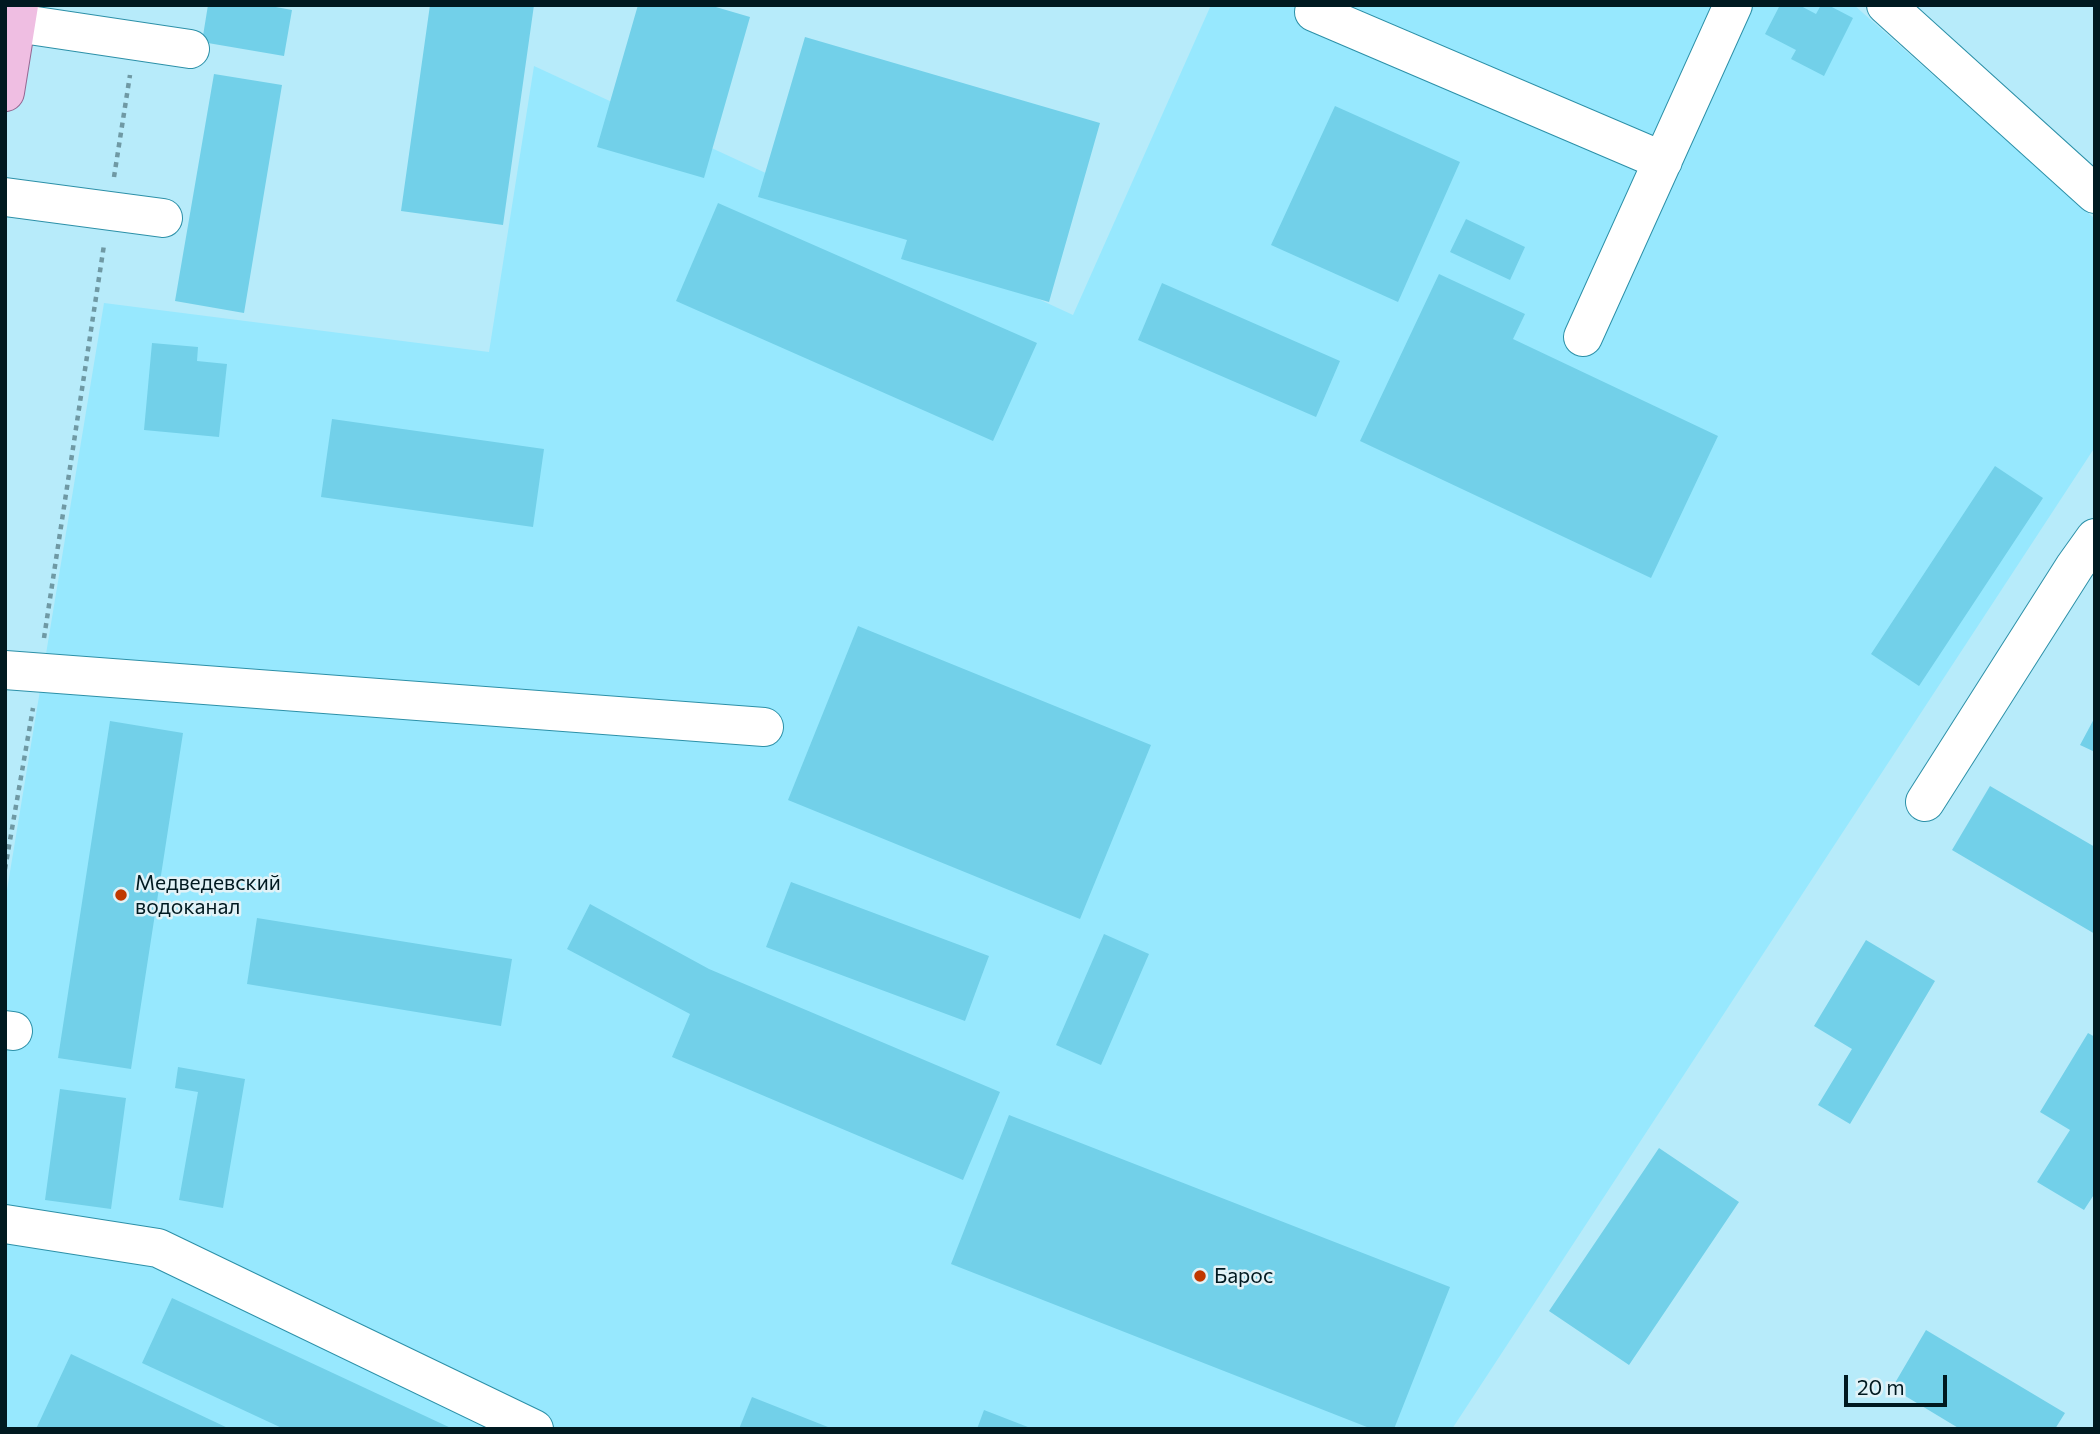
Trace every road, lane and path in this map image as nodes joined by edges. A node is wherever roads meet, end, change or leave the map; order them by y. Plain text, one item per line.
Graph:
1 (1733, 5) edge
2 (1886, 5) edge
3 (1314, 12) dead end
4 (18, 14) edge
5 (135, 41) junction
6 (190, 49) dead end
7 (5, 92) edge
8 (1663, 161) junction
9 (2095, 194) edge
10 (5, 197) edge
11 (109, 211) junction
12 (163, 218) dead end
13 (1583, 337) dead end
14 (2095, 538) edge
15 (22, 671) edge
16 (764, 727) dead end
17 (1925, 802) dead end
18 (5, 869) edge
19 (5, 1224) edge
20 (534, 1429) edge

1 - 8 street
2 - 9 street
3 - 8 street
4 - 5 street
4 - 7 main road
5 - 6 street
5 - 11 path
8 - 13 street
10 - 11 street
11 - 12 street
11 - 15 path
14 - 17 street
15 - 16 street
15 - 18 path
19 - 20 street

